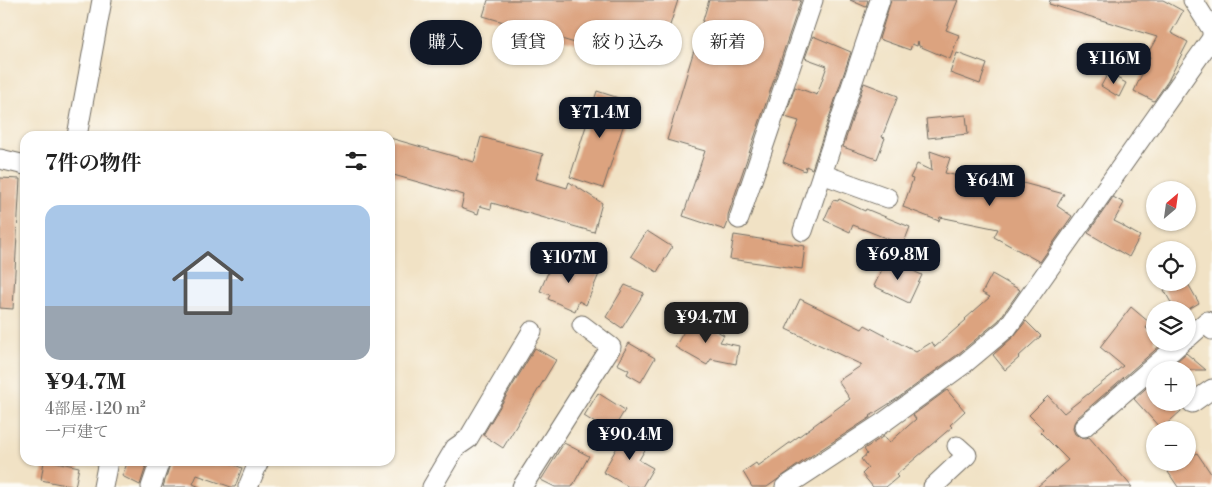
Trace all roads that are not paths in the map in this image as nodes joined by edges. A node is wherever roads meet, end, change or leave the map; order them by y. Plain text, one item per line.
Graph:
1 (102, 0) edge
2 (813, 0) edge
3 (880, 0) edge
4 (1193, 0) edge
5 (1212, 29) edge
6 (1212, 36) edge
7 (78, 131) edge
8 (0, 159) edge
9 (20, 164) edge
10 (822, 174) junction
11 (888, 198) dead end
12 (739, 219) dead end
13 (803, 231) dead end
14 (582, 325) dead end
15 (1212, 330) edge
16 (532, 331) dead end
17 (1196, 331) edge
18 (1172, 351) edge
19 (1212, 389) edge
20 (1196, 400) edge
21 (1084, 427) dead end
22 (957, 446) dead end
23 (107, 466) edge
24 (158, 466) edge
25 (257, 466) edge
26 (103, 487) edge
27 (151, 487) edge
28 (248, 487) edge
29 (432, 487) edge
30 (522, 487) edge
31 (785, 487) edge
32 (933, 487) edge

1 - 7 street
2 - 12 street
3 - 10 street
4 - 5 street
5 - 6 street
6 - 31 street
8 - 9 street
10 - 11 street
10 - 13 street
14 - 30 street
15 - 17 street
16 - 29 street
18 - 21 street
19 - 20 street
22 - 32 street
23 - 26 street
24 - 27 street
25 - 28 street

